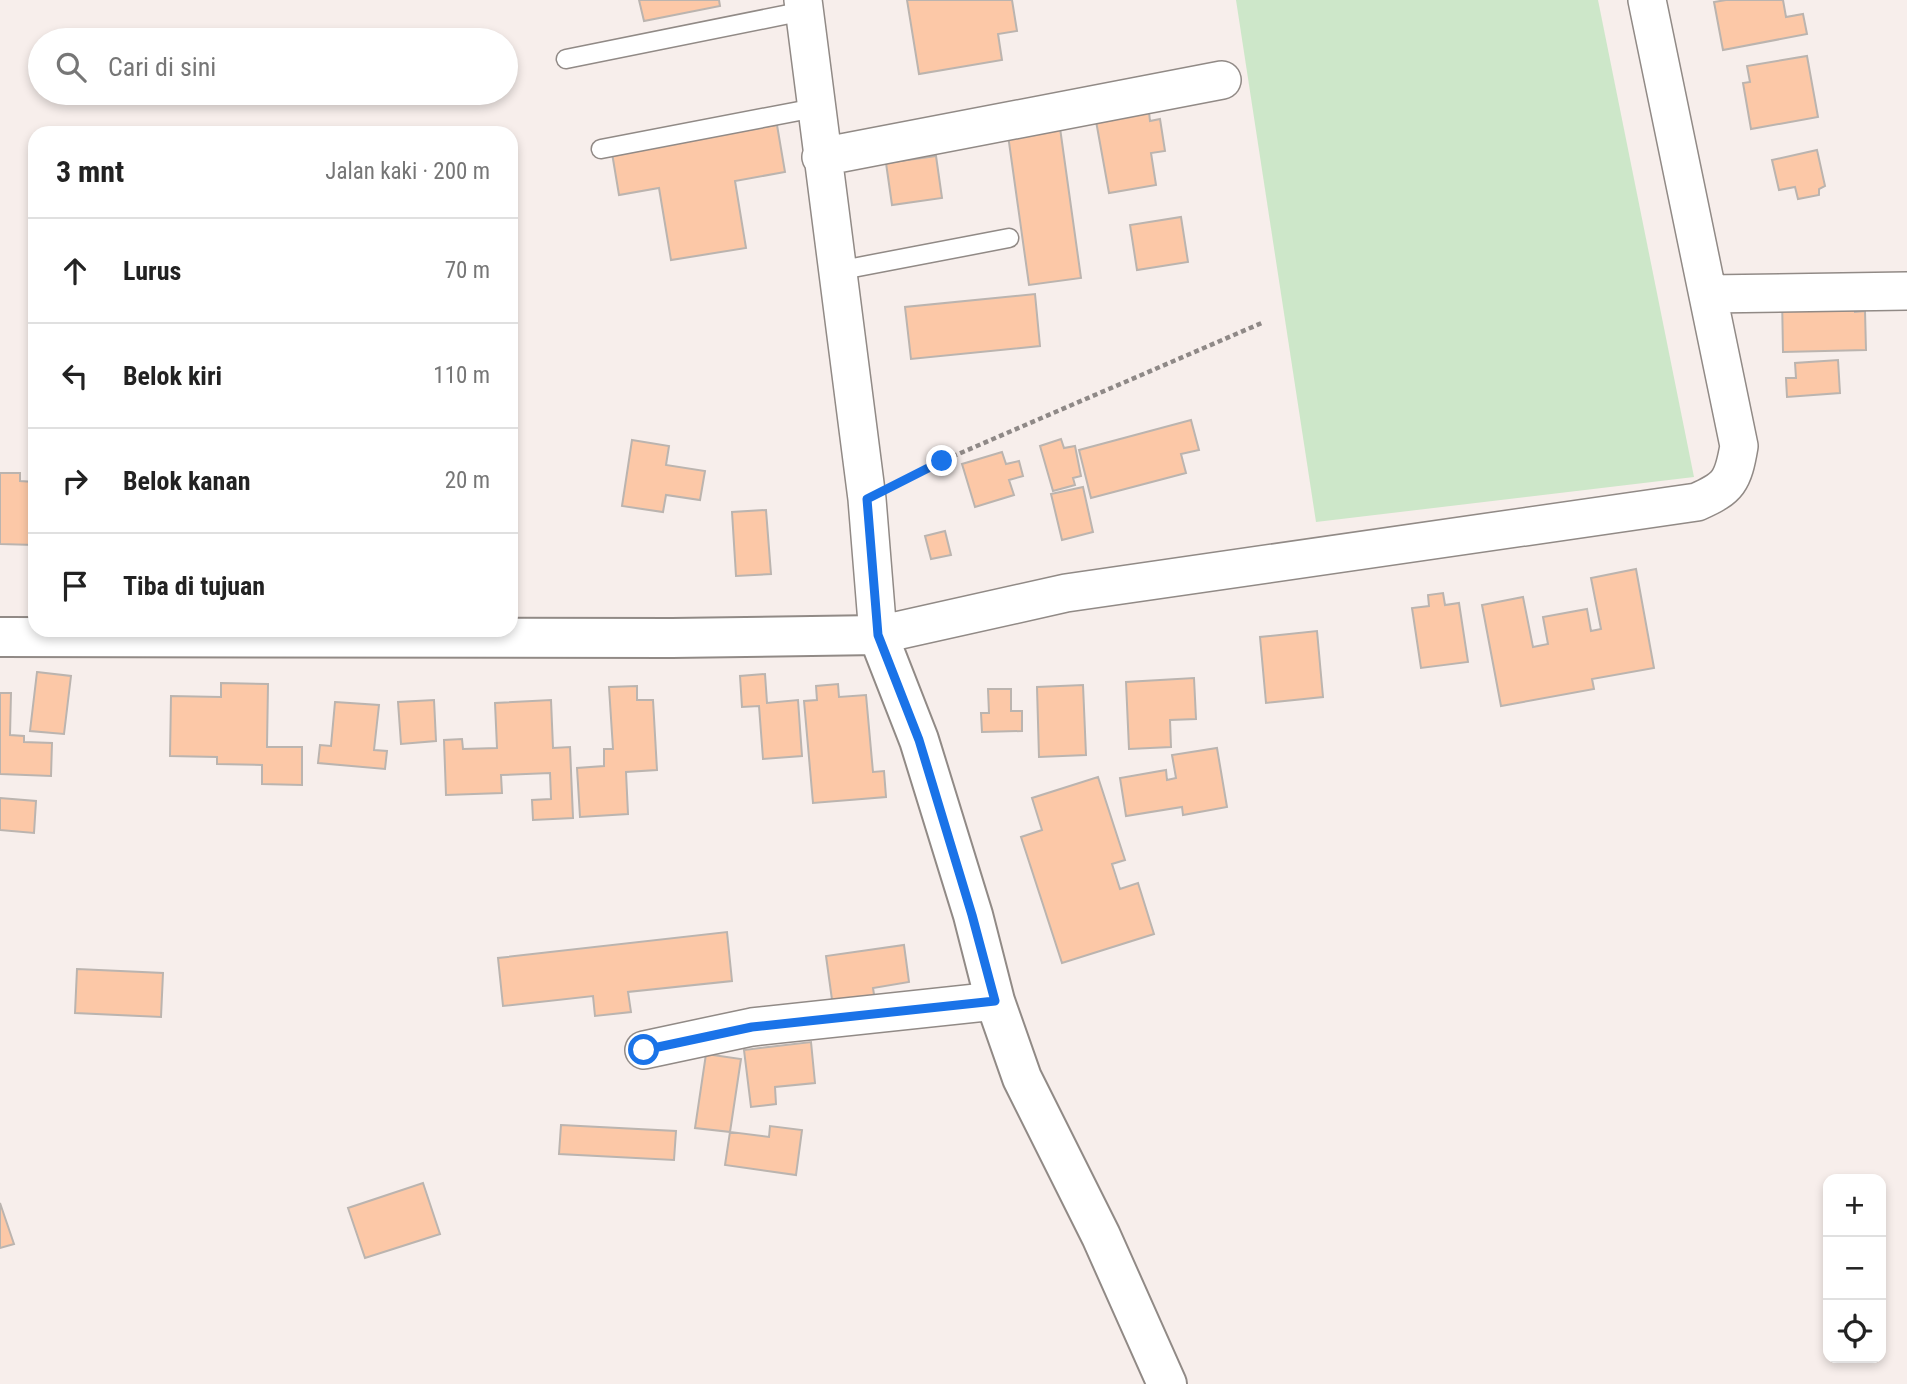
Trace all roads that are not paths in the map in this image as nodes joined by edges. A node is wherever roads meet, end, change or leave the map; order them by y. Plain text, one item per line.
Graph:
1 (1647, 0) edge
2 (803, 6) edge
3 (566, 59) dead end
4 (1222, 80) dead end
5 (815, 108) junction
6 (601, 149) dead end
7 (821, 157) junction
8 (1009, 238) dead end
9 (837, 271) junction
10 (1907, 291) edge
11 (1708, 294) junction
12 (878, 635) junction
13 (0, 637) edge
14 (995, 1001) junction
15 (644, 1050) dead end
16 (1167, 1384) edge

1 - 11 street
2 - 3 lane
2 - 5 street
4 - 7 street
5 - 6 lane
5 - 7 street
7 - 9 street
8 - 9 lane
9 - 12 street
10 - 11 street
11 - 12 street
12 - 13 street
12 - 14 street
14 - 15 street
14 - 16 street

